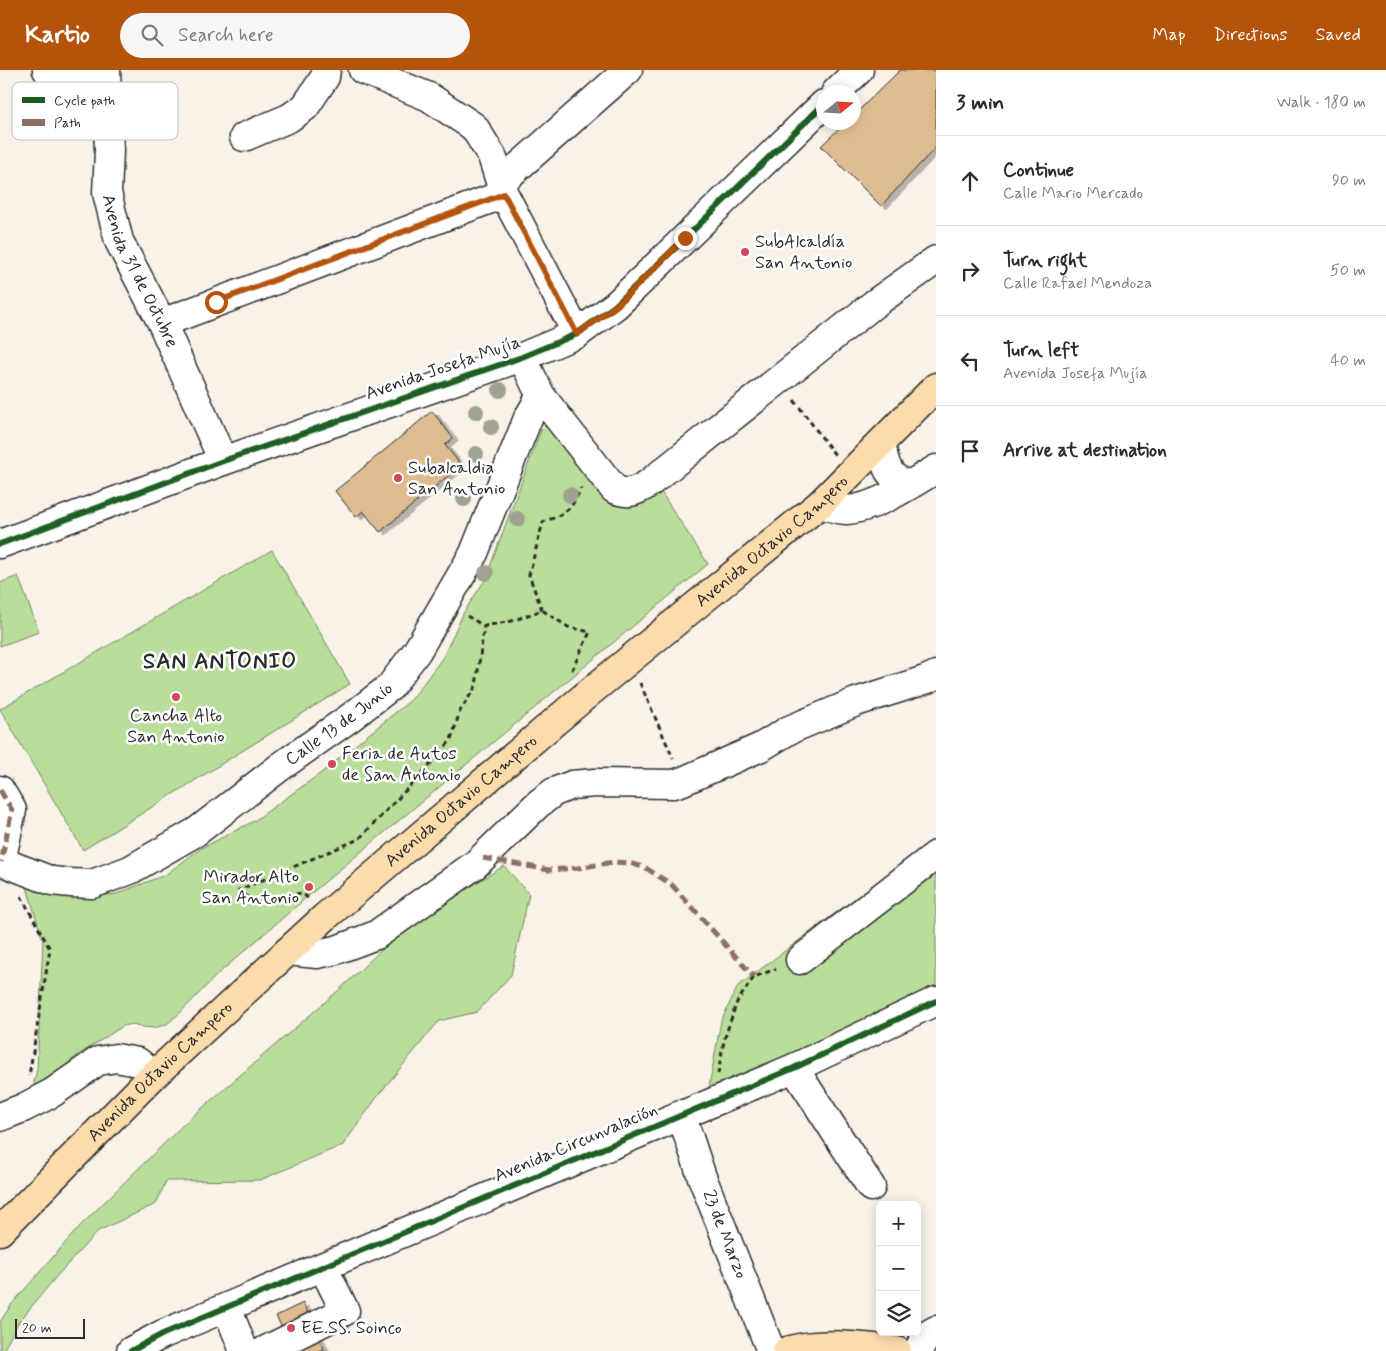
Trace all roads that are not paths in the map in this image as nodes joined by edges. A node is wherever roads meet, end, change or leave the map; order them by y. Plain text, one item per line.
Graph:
1 (47, 70) edge
2 (92, 70) edge
3 (326, 70) edge
4 (363, 70) edge
5 (628, 70) edge
6 (859, 70) edge
7 (843, 85) edge
8 (816, 112) edge
9 (244, 137) dead end
10 (109, 140) edge
11 (503, 188) junction
12 (936, 260) edge
13 (162, 323) junction
14 (577, 334) junction
15 (522, 357) junction
16 (936, 387) edge
17 (541, 396) junction
18 (881, 444) junction
19 (222, 461) junction
20 (936, 469) edge
21 (909, 485) junction
22 (820, 504) junction
23 (0, 544) edge
24 (936, 675) edge
25 (0, 790) edge
26 (936, 855) edge
27 (0, 862) edge
28 (288, 951) junction
29 (800, 960) dead end
30 (936, 1002) edge
31 (794, 1068) junction
32 (154, 1075) junction
33 (12, 1112) edge
34 (681, 1114) junction
35 (871, 1187) dead end
36 (0, 1231) edge
37 (323, 1267) junction
38 (227, 1308) junction
39 (936, 1330) edge
40 (131, 1351) edge
41 (244, 1351) edge
42 (264, 1351) edge
43 (771, 1351) edge
44 (788, 1351) edge
45 (897, 1351) edge
46 (917, 1351) edge

1 - 2 street
3 - 9 street
4 - 11 street
5 - 11 street
6 - 7 street
8 - 14 street, Avenida Josefa Mujía
10 - 13 street, Avenida 31 de Octubre
11 - 13 street
11 - 14 street
12 - 17 street
13 - 19 street, Avenida 31 de Octubre
14 - 15 street, Avenida Josefa Mujía
15 - 17 street
15 - 19 street, Avenida Josefa Mujía
16 - 18 main road, Avenida Octavio Campero
17 - 27 street, Calle 13 de Junio
18 - 21 street
18 - 22 main road, Avenida Octavio Campero
19 - 23 street, Avenida Josefa Mujía
20 - 21 street
21 - 22 street
22 - 28 main road, Avenida Octavio Campero
24 - 28 street
25 - 27 street
26 - 29 street
28 - 32 main road, Avenida Octavio Campero
30 - 31 street, Avenida Circunvalación
31 - 34 street, Avenida Circunvalación
31 - 35 street
32 - 33 street
32 - 36 main road, Avenida Octavio Campero
34 - 37 street, Avenida Circunvalación
34 - 43 street, 23 de Marzo
37 - 38 street, Avenida Circunvalación
37 - 42 street
38 - 40 street, Avenida Circunvalación
38 - 41 street
39 - 46 street
44 - 45 main road

